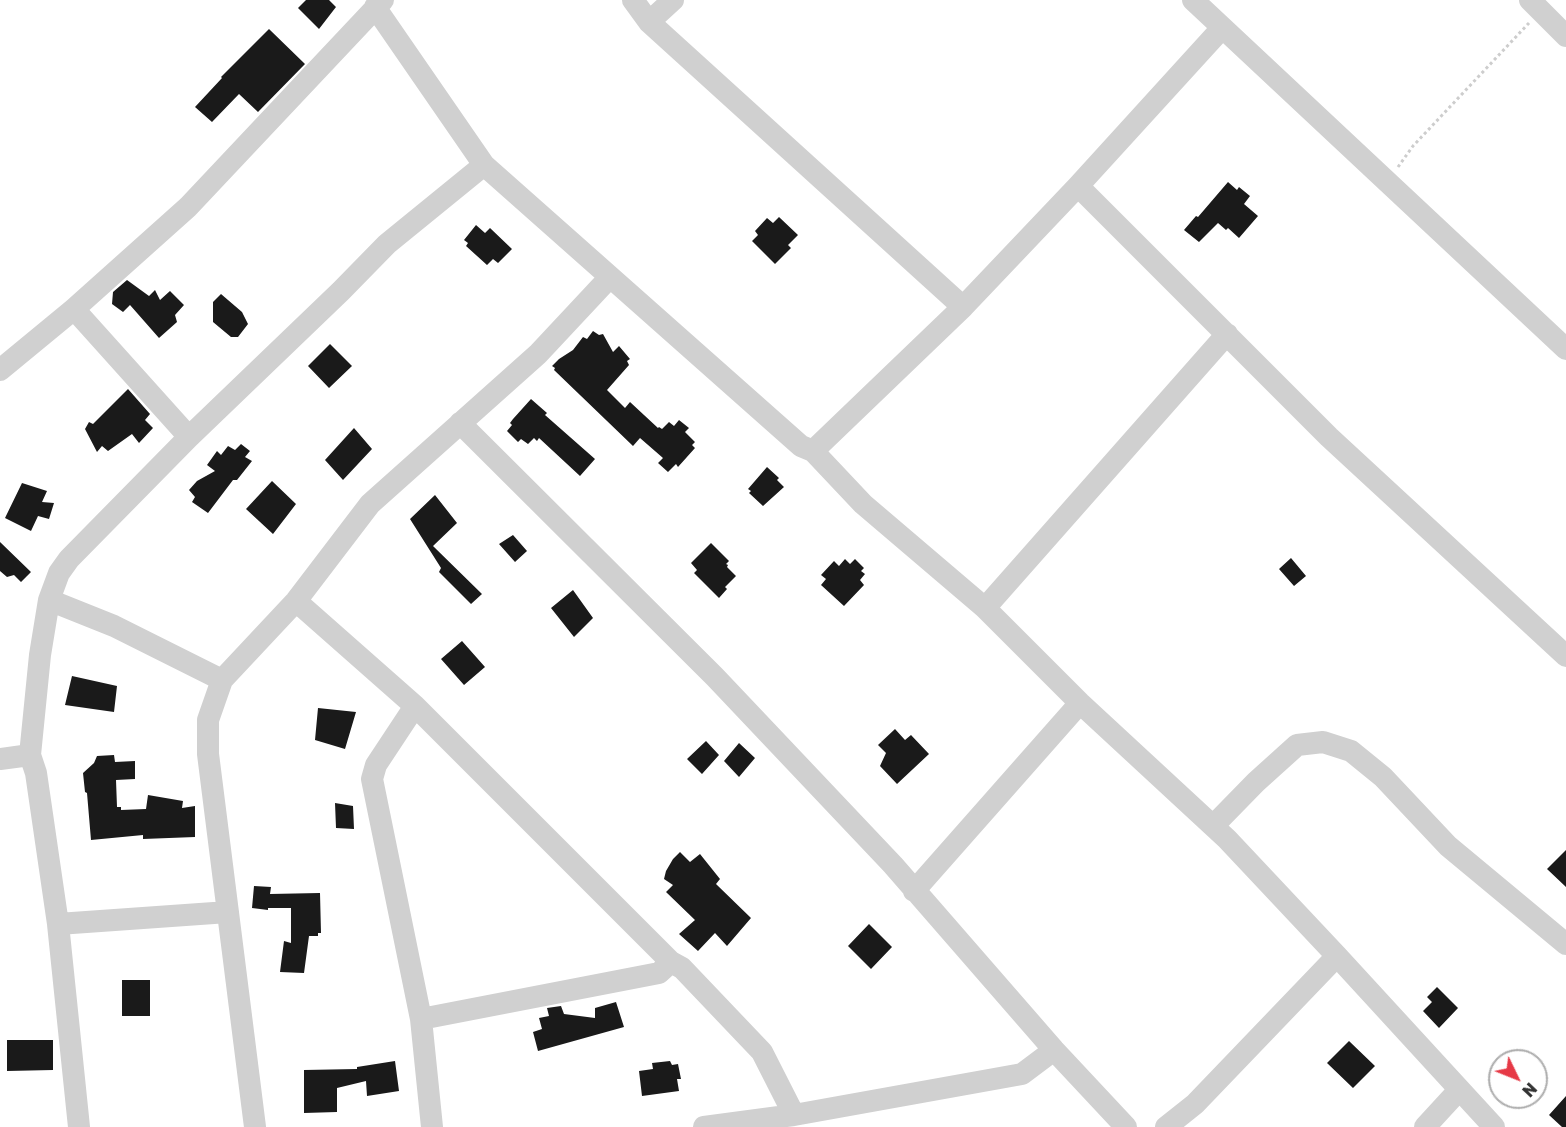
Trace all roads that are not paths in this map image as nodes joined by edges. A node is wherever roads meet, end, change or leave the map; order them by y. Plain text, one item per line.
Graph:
1 (633, 0) edge
2 (673, 0) edge
3 (1193, 0) edge
4 (379, 4) edge
5 (1535, 6) edge
6 (649, 22) junction
7 (1222, 28) junction
8 (1566, 36) edge
9 (484, 165) junction
10 (1078, 186) junction
11 (610, 277) junction
12 (963, 307) junction
13 (74, 309) junction
14 (1227, 334) junction
15 (1566, 349) edge
16 (0, 370) edge
17 (460, 423) junction
18 (189, 436) junction
19 (813, 451) junction
20 (49, 600) junction
21 (296, 601) junction
22 (985, 608) junction
23 (1566, 656) edge
24 (222, 680) junction
25 (1080, 703) junction
26 (415, 706) junction
27 (30, 755) junction
28 (0, 759) edge
29 (1213, 826) junction
30 (914, 891) junction
31 (228, 912) junction
32 (58, 924) junction
33 (1566, 944) edge
34 (1338, 956) junction
35 (671, 962) junction
36 (421, 1019) junction
37 (1054, 1050) junction
38 (1460, 1090) junction
39 (794, 1114) junction
40 (79, 1127) edge
41 (255, 1127) edge
42 (432, 1127) edge
43 (704, 1127) edge
44 (1126, 1127) edge
45 (1166, 1127) edge
46 (1425, 1127) edge
47 (1494, 1127) edge

1 - 6 street
2 - 6 street
3 - 7 street
4 - 9 street
4 - 13 street
5 - 8 street
6 - 12 street
7 - 10 street
7 - 15 street
9 - 11 street
9 - 18 street
10 - 12 street
10 - 14 street
11 - 17 street
11 - 19 street
12 - 19 street
13 - 16 street
13 - 18 street
14 - 22 street
14 - 23 street
17 - 21 street
17 - 30 street
18 - 20 street
19 - 22 street
20 - 24 street
20 - 27 street
21 - 24 street
21 - 26 street
22 - 25 street
24 - 31 street
25 - 29 street
25 - 30 street
26 - 35 street
26 - 36 street
27 - 28 street
27 - 32 street
29 - 33 street
29 - 34 street
30 - 37 street
31 - 32 street
31 - 41 street
32 - 40 street
34 - 38 street
34 - 45 street
35 - 36 street
35 - 39 street
36 - 42 street
37 - 39 street
37 - 44 street
38 - 46 street
38 - 47 street
39 - 43 street

